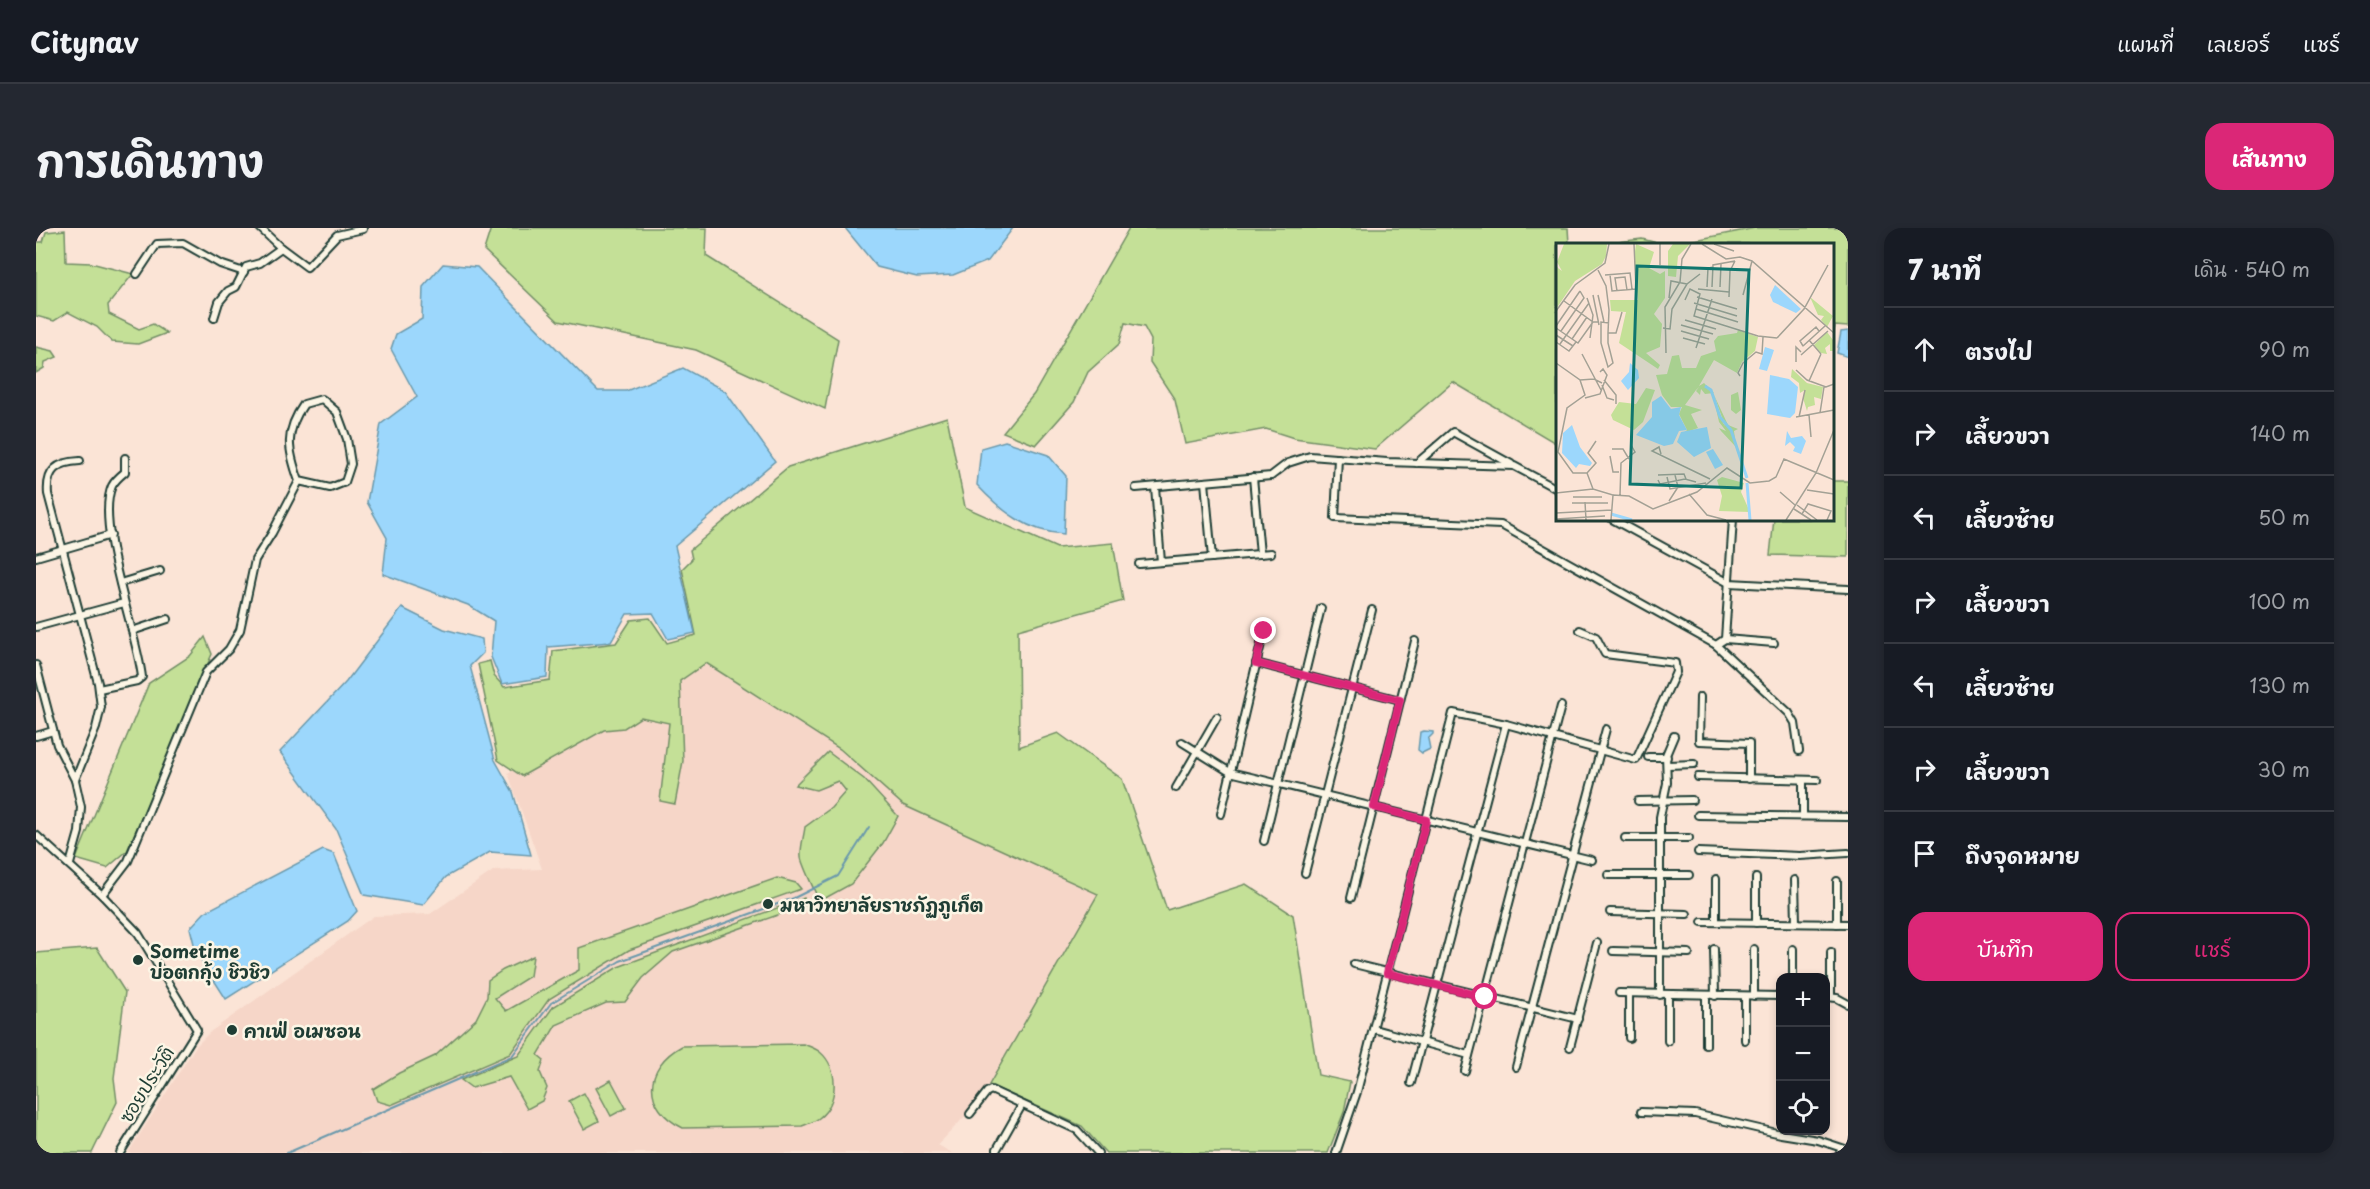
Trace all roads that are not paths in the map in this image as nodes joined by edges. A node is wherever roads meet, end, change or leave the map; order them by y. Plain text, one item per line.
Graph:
1 (260, 228) edge
2 (363, 229) edge
3 (281, 248) junction
4 (244, 272) junction
5 (137, 274) dead end
6 (214, 318) dead end
7 (125, 458) dead end
8 (1338, 458) junction
9 (80, 461) dead end
10 (1417, 463) junction
11 (1514, 466) junction
12 (1253, 477) junction
13 (299, 481) junction
14 (1205, 482) junction
15 (1155, 487) junction
16 (1136, 488) dead end
17 (1556, 488) edge
18 (1614, 520) edge
19 (1732, 520) edge
20 (111, 535) junction
21 (64, 550) junction
22 (1271, 553) dead end
23 (1260, 554) junction
24 (36, 557) edge
25 (1212, 558) junction
26 (1161, 562) junction
27 (1139, 564) dead end
28 (160, 571) dead end
29 (120, 583) junction
30 (1729, 583) junction
31 (1848, 590) edge
32 (124, 603) junction
33 (1321, 608) dead end
34 (1372, 610) dead end
35 (80, 614) junction
36 (168, 619) dead end
37 (36, 627) edge
38 (1580, 630) dead end
39 (132, 631) junction
40 (1264, 631) dead end
41 (1725, 639) junction
42 (1415, 641) dead end
43 (1774, 643) dead end
44 (1716, 645) junction
45 (1256, 663) junction
46 (36, 664) edge
47 (1304, 675) junction
48 (1352, 687) junction
49 (99, 689) junction
50 (1700, 697) dead end
51 (1400, 700) junction
52 (1561, 706) dead end
53 (1217, 717) dead end
54 (1506, 724) junction
55 (1606, 729) dead end
56 (53, 731) junction
57 (36, 736) edge
58 (1674, 736) dead end
59 (1553, 737) junction
60 (1182, 741) dead end
61 (1601, 750) junction
62 (1197, 751) junction
63 (1799, 751) dead end
64 (1648, 758) dead end
65 (1667, 761) junction
66 (1694, 764) dead end
67 (1230, 772) junction
68 (1698, 777) dead end
69 (1749, 779) junction
70 (75, 780) junction
71 (1803, 780) junction
72 (1817, 780) dead end
73 (1278, 783) junction
74 (1176, 788) dead end
75 (1324, 795) junction
76 (1692, 800) dead end
77 (1638, 801) dead end
78 (1663, 801) junction
79 (1374, 807) junction
80 (1221, 814) dead end
81 (1698, 815) dead end
82 (1803, 816) junction
83 (1848, 817) edge
84 (1426, 820) junction
85 (1477, 831) junction
86 (36, 835) edge
87 (1625, 838) dead end
88 (1661, 838) junction
89 (1689, 838) dead end
90 (1264, 841) dead end
91 (1526, 843) junction
92 (1698, 852) dead end
93 (1848, 854) edge
94 (1572, 855) junction
95 (1592, 860) dead end
96 (70, 864) junction
97 (1305, 873) dead end
98 (1608, 875) dead end
99 (1660, 875) junction
100 (1689, 875) dead end
101 (1756, 878) dead end
102 (1716, 879) dead end
103 (1796, 880) dead end
104 (1837, 881) dead end
105 (102, 895) junction
106 (1352, 898) dead end
107 (1610, 912) dead end
108 (1659, 913) junction
109 (1687, 914) dead end
110 (1702, 922) dead end
111 (1716, 922) junction
112 (1756, 923) junction
113 (1796, 923) junction
114 (1837, 924) junction
115 (1848, 924) edge
116 (1597, 944) dead end
117 (1714, 949) dead end
118 (1754, 949) dead end
119 (1793, 949) dead end
120 (1613, 951) dead end
121 (1831, 952) dead end
122 (1659, 953) junction
123 (1689, 953) dead end
124 (1354, 964) dead end
125 (1387, 973) junction
126 (1793, 973) edge
127 (1830, 973) edge
128 (1438, 986) junction
129 (1619, 993) dead end
130 (1629, 994) junction
131 (1664, 995) junction
132 (1706, 996) junction
133 (1715, 996) junction
134 (1744, 996) junction
135 (1754, 996) junction
136 (1776, 996) edge
137 (1485, 997) junction
138 (1830, 998) edge
139 (1848, 1004) edge
140 (1532, 1008) junction
141 (1578, 1020) junction
142 (1374, 1029) junction
143 (1629, 1038) dead end
144 (1745, 1040) dead end
145 (1668, 1041) dead end
146 (1423, 1043) junction
147 (1706, 1045) dead end
148 (1570, 1047) dead end
149 (1469, 1055) junction
150 (1516, 1067) dead end
151 (1465, 1071) dead end
152 (1412, 1083) dead end
153 (1022, 1105) junction
154 (1641, 1112) dead end
155 (970, 1114) dead end
156 (997, 1149) dead end
157 (1848, 1150) edge
158 (120, 1153) edge
159 (1098, 1153) edge
160 (1336, 1153) edge

1 - 3 street
2 - 3 street
3 - 4 street
4 - 5 street
4 - 6 street
7 - 20 street
8 - 10 street
8 - 12 street
8 - 44 street
9 - 21 street
10 - 11 street
10 - 11 street
11 - 17 street
12 - 14 street
12 - 23 street
13 - 13 street
13 - 105 street
14 - 15 street
14 - 25 street
15 - 16 street
15 - 26 street
18 - 30 street
19 - 30 street
20 - 21 street
20 - 29 street
21 - 24 street
21 - 35 street
22 - 23 street
23 - 25 street
25 - 26 street
26 - 27 street
28 - 29 street
29 - 32 street
30 - 31 street
30 - 41 street
32 - 35 street
32 - 39 street
33 - 47 street
34 - 48 street
35 - 37 street
35 - 49 street
36 - 39 street
38 - 61 street
39 - 49 street
40 - 45 street
41 - 43 street
41 - 44 street
42 - 51 street
44 - 63 street
45 - 47 street
45 - 67 street
46 - 56 street
47 - 48 street
47 - 73 street
48 - 51 street
48 - 75 street
49 - 70 street
50 - 69 street
51 - 79 street
52 - 59 street
53 - 62 street
54 - 59 street
54 - 84 street
54 - 85 street
55 - 61 street
56 - 57 street
56 - 70 street
58 - 65 street
59 - 61 street
59 - 91 street
60 - 62 street
61 - 94 street
62 - 67 street
62 - 74 street
64 - 65 street
65 - 66 street
65 - 78 street
67 - 73 street
67 - 80 street
68 - 69 street
69 - 71 street
70 - 96 street
71 - 72 street
71 - 82 street
73 - 75 street
73 - 90 street
75 - 79 street
75 - 97 street
76 - 78 street
77 - 78 street
78 - 88 street
79 - 84 street
79 - 106 street
81 - 82 street
82 - 83 street
84 - 85 street
84 - 125 street
85 - 91 street
85 - 128 street
86 - 96 street
87 - 88 street
88 - 89 street
88 - 99 street
91 - 94 street
91 - 137 street
92 - 93 street
94 - 95 street
94 - 140 street
96 - 105 street
98 - 99 street
99 - 100 street
99 - 108 street
101 - 112 street
102 - 111 street
103 - 113 street
104 - 114 street
105 - 158 street, ซอยประวัติ
107 - 108 street
108 - 109 street
108 - 122 street
110 - 111 street
111 - 112 street
112 - 113 street
113 - 114 street
114 - 115 street
116 - 141 street
117 - 133 street
118 - 135 street
119 - 126 street
120 - 122 street
121 - 127 street
122 - 123 street
122 - 131 street
124 - 125 street
125 - 128 street
125 - 142 street
128 - 137 street
128 - 146 street
129 - 130 street
130 - 131 street
130 - 143 street
131 - 132 street
131 - 145 street
132 - 133 street
132 - 147 street
133 - 134 street
134 - 135 street
134 - 144 street
135 - 136 street
137 - 140 street
137 - 149 street
138 - 139 street
140 - 141 street
140 - 150 street
141 - 148 street
142 - 146 street
142 - 160 street
146 - 149 street
146 - 152 street
149 - 151 street
153 - 155 street
153 - 156 street
153 - 159 street
154 - 157 street

